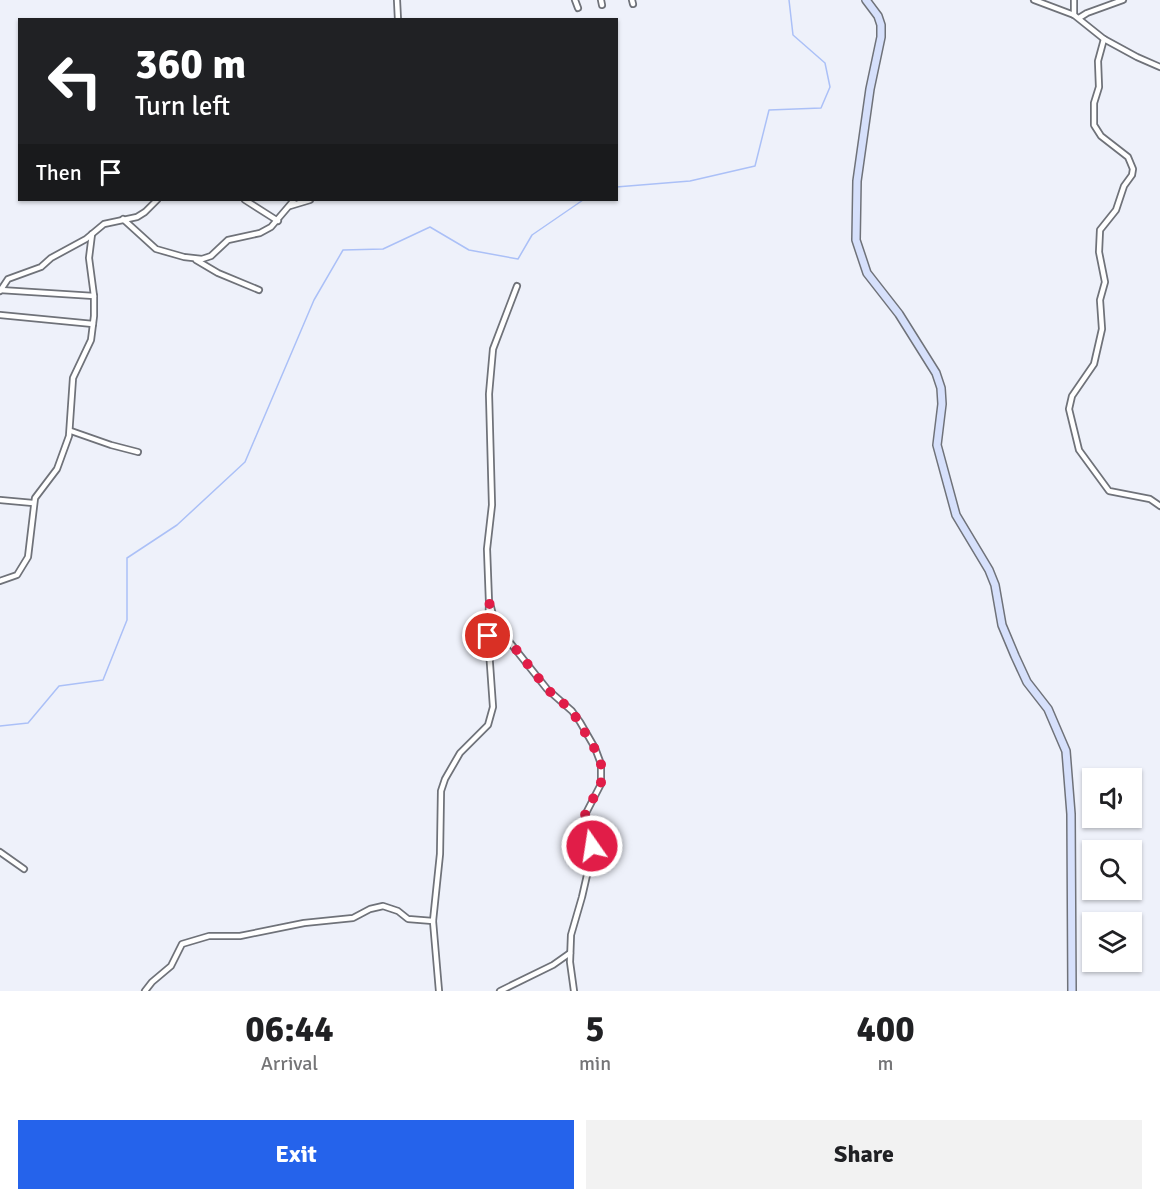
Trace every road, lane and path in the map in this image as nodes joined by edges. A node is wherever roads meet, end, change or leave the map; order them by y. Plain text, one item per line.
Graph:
1 (397, 0) edge
2 (575, 0) edge
3 (866, 0) edge
4 (1034, 0) edge
5 (1074, 0) edge
6 (1123, 0) edge
7 (578, 8) dead end
8 (1074, 15) junction
9 (398, 18) edge
10 (1079, 18) junction
11 (1104, 39) junction
12 (1160, 67) edge
13 (156, 201) edge
14 (248, 201) edge
15 (293, 201) edge
16 (307, 201) edge
17 (290, 206) junction
18 (123, 219) junction
19 (278, 220) junction
20 (92, 234) junction
21 (86, 239) junction
22 (90, 247) junction
23 (196, 260) junction
24 (517, 286) dead end
25 (0, 290) edge
26 (259, 290) dead end
27 (94, 296) junction
28 (0, 315) edge
29 (93, 324) junction
30 (71, 431) junction
31 (138, 452) dead end
32 (0, 500) edge
33 (33, 504) junction
34 (1160, 506) edge
35 (0, 581) edge
36 (489, 602) junction
37 (0, 852) edge
38 (24, 869) dead end
39 (434, 921) junction
40 (570, 953) junction
41 (145, 991) edge
42 (439, 991) edge
43 (500, 991) edge
44 (574, 991) edge
45 (1072, 991) edge

1 - 9 street
2 - 7 street
3 - 45 street
4 - 8 street
5 - 8 street
6 - 10 street
8 - 10 street
10 - 11 street
11 - 12 street
11 - 34 street
13 - 18 street
14 - 19 street
15 - 17 street
16 - 17 street
17 - 19 street
18 - 20 street
18 - 23 street
19 - 23 street
20 - 21 street
20 - 22 street
21 - 22 street
21 - 25 street
22 - 27 street
23 - 26 street
24 - 36 street
25 - 27 street
27 - 29 street
28 - 29 street
29 - 30 street
30 - 31 street
30 - 33 street
32 - 33 street
33 - 35 street
36 - 39 street
36 - 40 street
37 - 38 street
39 - 41 street
39 - 42 street
40 - 43 street
40 - 44 street

